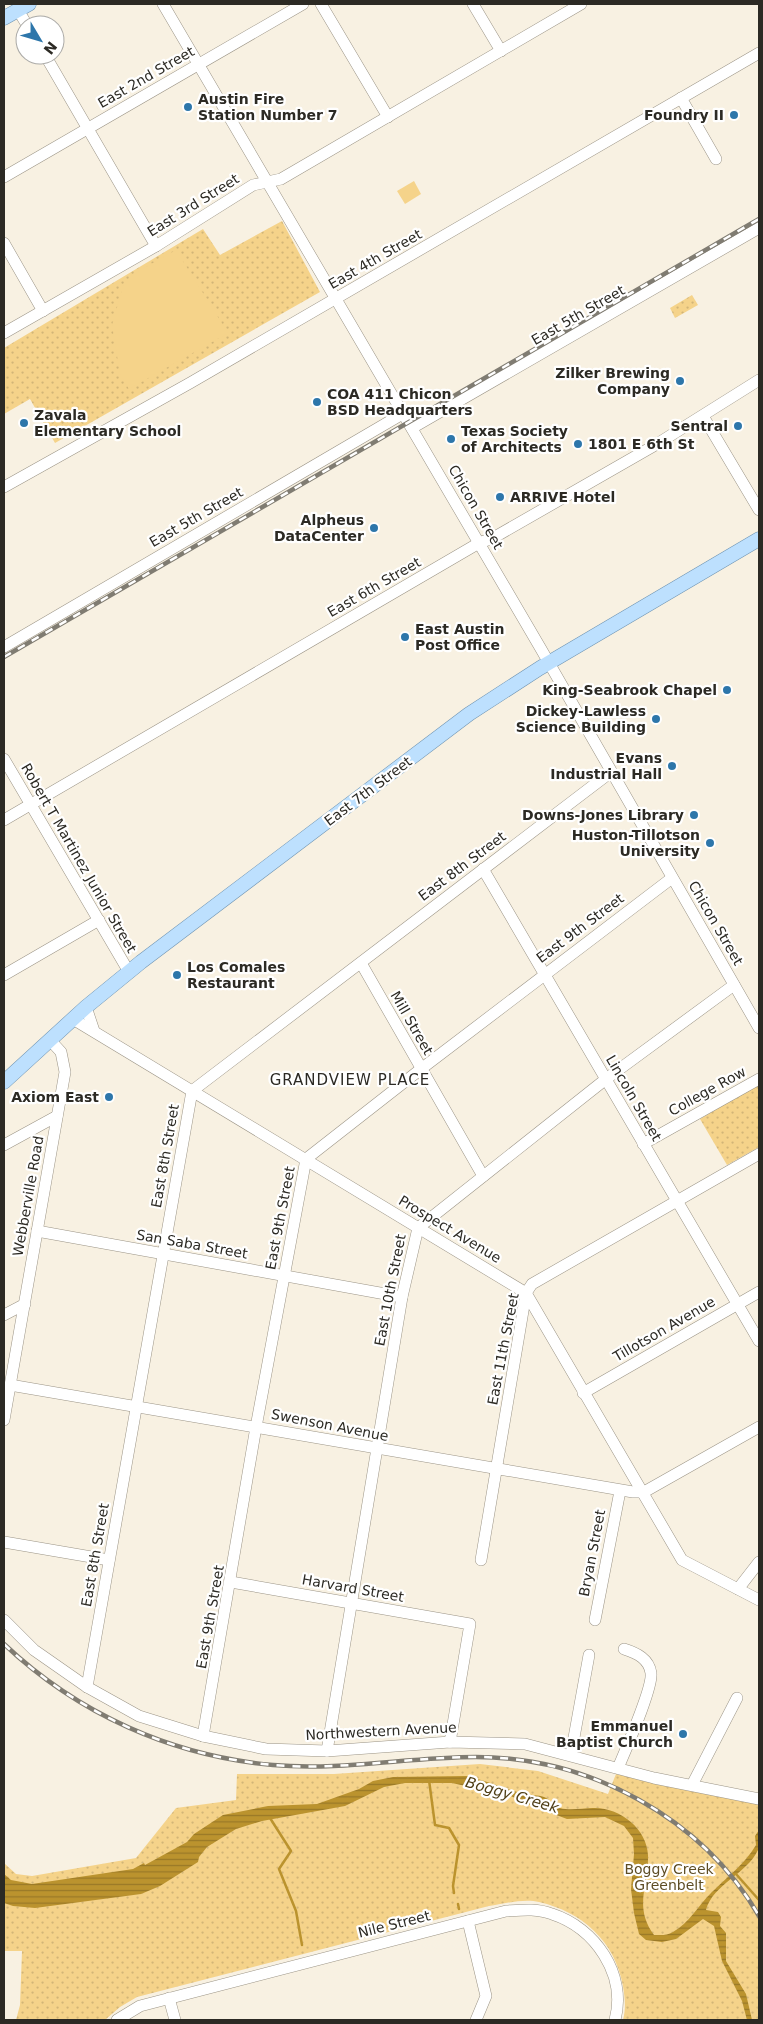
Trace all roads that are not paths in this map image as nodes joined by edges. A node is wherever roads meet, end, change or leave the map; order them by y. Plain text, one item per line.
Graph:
1 (163, 4) edge
2 (303, 4) edge
3 (321, 4) edge
4 (473, 4) edge
5 (581, 4) edge
6 (23, 7) edge
7 (4, 18) edge
8 (501, 51) junction
9 (759, 53) edge
10 (199, 64) junction
11 (51, 65) edge
12 (681, 98) junction
13 (388, 117) junction
14 (87, 129) junction
15 (716, 159) dead end
16 (4, 177) edge
17 (268, 182) junction
18 (759, 228) edge
19 (4, 243) edge
20 (156, 246) junction
21 (337, 299) junction
22 (43, 310) junction
23 (4, 333) edge
24 (759, 380) edge
25 (404, 413) junction
26 (703, 416) junction
27 (412, 428) junction
28 (4, 486) edge
29 (759, 510) edge
30 (759, 539) edge
31 (479, 543) junction
32 (4, 647) edge
33 (549, 662) junction
34 (4, 759) edge
35 (611, 772) junction
36 (30, 805) junction
37 (4, 820) edge
38 (483, 869) junction
39 (672, 878) junction
40 (99, 920) junction
41 (361, 963) junction
42 (129, 972) junction
43 (545, 973) junction
44 (4, 975) edge
45 (734, 984) junction
46 (86, 1007) junction
47 (72, 1019) junction
48 (759, 1028) edge
49 (94, 1031) junction
50 (50, 1040) junction
51 (421, 1069) junction
52 (606, 1079) junction
53 (759, 1080) edge
54 (4, 1082) edge
55 (192, 1091) junction
56 (56, 1116) junction
57 (643, 1144) junction
58 (4, 1145) edge
59 (759, 1154) edge
60 (306, 1159) junction
61 (483, 1176) junction
62 (677, 1201) junction
63 (418, 1228) junction
64 (37, 1231) junction
65 (164, 1254) junction
66 (284, 1276) junction
67 (759, 1292) edge
68 (526, 1293) junction
69 (402, 1297) junction
70 (24, 1304) junction
71 (737, 1304) junction
72 (4, 1315) edge
73 (759, 1340) edge
74 (10, 1385) junction
75 (583, 1393) junction
76 (137, 1408) junction
77 (4, 1420) edge
78 (256, 1427) junction
79 (759, 1427) edge
80 (376, 1450) junction
81 (496, 1469) junction
82 (620, 1491) junction
83 (644, 1492) junction
84 (4, 1542) edge
85 (109, 1560) junction
86 (481, 1560) dead end
87 (759, 1562) edge
88 (232, 1582) junction
89 (738, 1589) junction
90 (759, 1600) edge
91 (351, 1603) junction
92 (4, 1620) edge
93 (595, 1620) dead end
94 (624, 1649) dead end
95 (589, 1656) dead end
96 (87, 1687) junction
97 (738, 1698) dead end
98 (203, 1736) junction
99 (450, 1742) junction
100 (327, 1751) junction
101 (571, 1754) junction
102 (618, 1768) junction
103 (692, 1785) junction
104 (759, 1799) edge
105 (468, 1921) junction
106 (169, 1998) junction
107 (117, 2020) edge
108 (175, 2020) edge
109 (476, 2020) edge
110 (615, 2020) edge

1 - 10 street, Chicon Street
2 - 10 street, East 2nd Street
3 - 13 street
4 - 8 street
5 - 8 street, East 3rd Street
6 - 7 main road
8 - 13 street, East 3rd Street
9 - 12 street, East 4th Street
10 - 14 street, East 2nd Street
10 - 17 street, Chicon Street
11 - 14 street
12 - 15 street
12 - 21 street, East 4th Street
13 - 17 street, East 3rd Street
14 - 16 street, East 2nd Street
14 - 20 street
17 - 20 street, East 3rd Street
17 - 21 street, Chicon Street
18 - 27 street, East 5th Street
19 - 22 street
20 - 22 street, East 3rd Street
21 - 25 street, Chicon Street
21 - 28 street, East 4th Street
22 - 23 street, East 3rd Street
24 - 26 street, East 6th Street
25 - 27 street, Chicon Street
25 - 32 street, East 5th Street
26 - 29 street
26 - 31 street, East 6th Street
27 - 31 street, Chicon Street
30 - 33 main road, East 7th Street
31 - 33 street, Chicon Street
31 - 36 street, East 6th Street
33 - 35 street, Chicon Street
33 - 42 main road, East 7th Street
34 - 36 street, Robert T Martinez Junior Street
35 - 38 street, East 8th Street
35 - 39 street, Chicon Street
36 - 37 street, East 6th Street
36 - 40 street, Robert T Martinez Junior Street
38 - 41 street, East 8th Street
38 - 43 street, Lincoln Street
39 - 43 street, East 9th Street
39 - 45 street, Chicon Street
40 - 42 street, Robert T Martinez Junior Street
40 - 44 street
41 - 51 street, Mill Street
41 - 55 street, East 8th Street
42 - 46 main road, East 7th Street
43 - 51 street, East 9th Street
43 - 52 street, Lincoln Street
45 - 48 street, Chicon Street
45 - 52 street, East 10th Street
46 - 47 main road, East 7th Street
46 - 49 street
47 - 49 street, Prospect Avenue
47 - 50 main road, East 7th Street
49 - 55 street, Prospect Avenue
50 - 54 main road, East 7th Street
50 - 56 street, Webberville Road
51 - 60 street, East 9th Street
51 - 61 street, Mill Street
52 - 57 street, Lincoln Street
52 - 61 street, East 10th Street
53 - 57 street, College Row
55 - 60 street, Prospect Avenue
55 - 65 street, East 8th Street
56 - 58 street
56 - 64 street, Webberville Road
57 - 62 street, Lincoln Street
59 - 62 street, East 11th Street
60 - 63 street, Prospect Avenue
60 - 66 street, East 9th Street
61 - 63 street, East 10th Street
62 - 68 street, East 11th Street
62 - 71 street, Lincoln Street
63 - 68 street, Prospect Avenue
63 - 69 street, East 10th Street
64 - 65 street, San Saba Street
64 - 70 street, Webberville Road
65 - 66 street, San Saba Street
65 - 76 street, East 8th Street
66 - 69 street, San Saba Street
66 - 78 street, East 9th Street
67 - 71 street, Tillotson Avenue
68 - 75 street, Prospect Avenue
68 - 81 street, East 11th Street
69 - 80 street, East 10th Street
70 - 72 street
70 - 74 street, Webberville Road
71 - 73 street, Lincoln Street
71 - 75 street, Tillotson Avenue
74 - 76 street, Swenson Avenue
74 - 77 street, Webberville Road
75 - 83 street, Prospect Avenue
76 - 78 street, Swenson Avenue
76 - 85 street, East 8th Street
78 - 80 street, Swenson Avenue
78 - 88 street, East 9th Street
79 - 83 street
80 - 81 street, Swenson Avenue
80 - 91 street, East 10th Street
81 - 82 street, Swenson Avenue
81 - 86 street, East 11th Street
82 - 83 street, Swenson Avenue
82 - 93 street, Bryan Street
83 - 89 street, Prospect Avenue
84 - 85 street
85 - 96 street, East 8th Street
87 - 89 street
88 - 91 street, Harvard Street
88 - 98 street, East 9th Street
89 - 90 street
91 - 99 street, Harvard Street
91 - 100 street, East 10th Street
92 - 96 street, Northwestern Avenue
94 - 102 street
95 - 101 street
96 - 98 street, Northwestern Avenue
97 - 103 street
98 - 100 street, Northwestern Avenue
99 - 100 street, Northwestern Avenue
99 - 101 street, Northwestern Avenue
101 - 102 street, Northwestern Avenue
102 - 103 street, Northwestern Avenue
103 - 104 street, Northwestern Avenue
105 - 106 street, Nile Street
105 - 109 street
105 - 110 street, Nile Street
106 - 107 street, Nile Street
106 - 108 street

